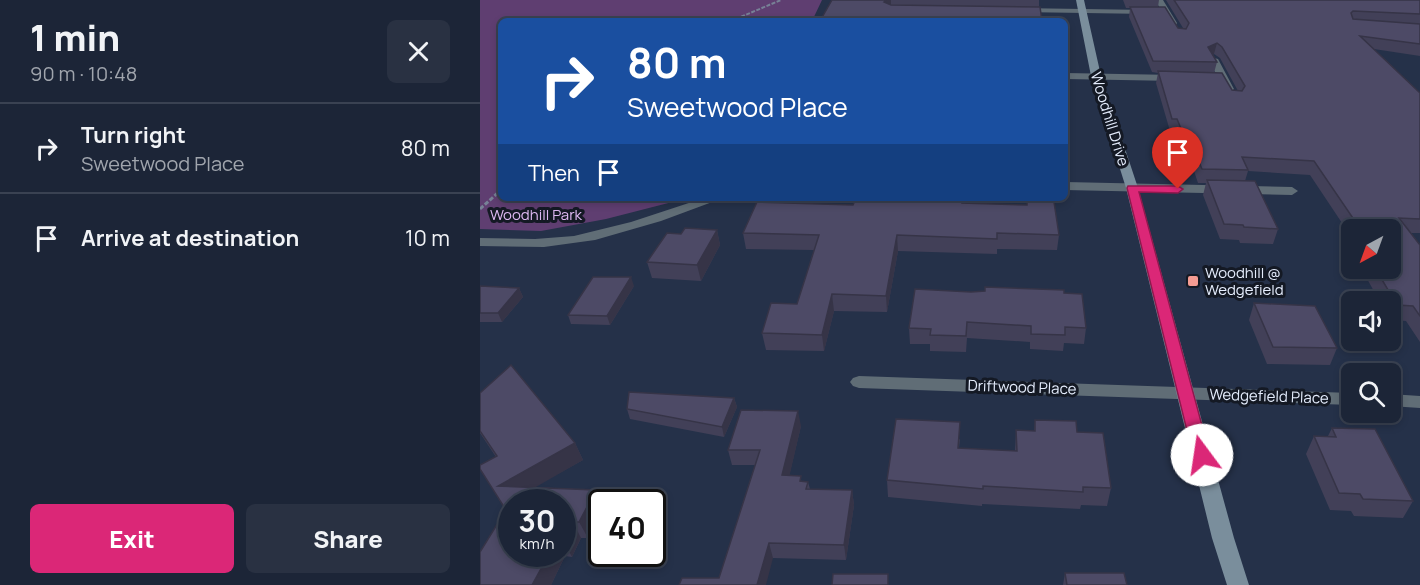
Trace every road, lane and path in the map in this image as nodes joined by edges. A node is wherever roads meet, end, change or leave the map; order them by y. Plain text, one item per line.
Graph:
1 (782, 0) edge
2 (1159, 0) edge
3 (1081, 5) edge
4 (1009, 10) edge
5 (1167, 13) junction
6 (738, 18) edge
7 (1176, 28) edge
8 (1213, 59) edge
9 (1068, 76) edge
10 (1096, 76) junction
11 (1189, 78) edge
12 (1212, 78) edge
13 (1224, 79) junction
14 (1234, 99) edge
15 (1068, 186) edge
16 (1132, 188) junction
17 (1292, 191) dead end
18 (498, 193) edge
19 (708, 201) edge
20 (480, 209) edge
21 (480, 242) edge
22 (859, 382) dead end
23 (1186, 392) junction
24 (1341, 399) edge
25 (1401, 401) edge
26 (1420, 402) edge
27 (1238, 585) edge

1 - 6 path
2 - 5 street
3 - 4 street
3 - 5 street
3 - 10 street, Woodhill Drive
5 - 7 street
8 - 13 street
9 - 10 street
10 - 11 street
10 - 16 street, Woodhill Drive
12 - 13 street
13 - 14 street
15 - 16 street
16 - 17 street
16 - 23 street, Woodhill Drive
18 - 20 path
19 - 21 street
22 - 23 street, Driftwood Place
23 - 24 street, Wedgefield Place
23 - 27 street, Woodhill Drive
25 - 26 street

